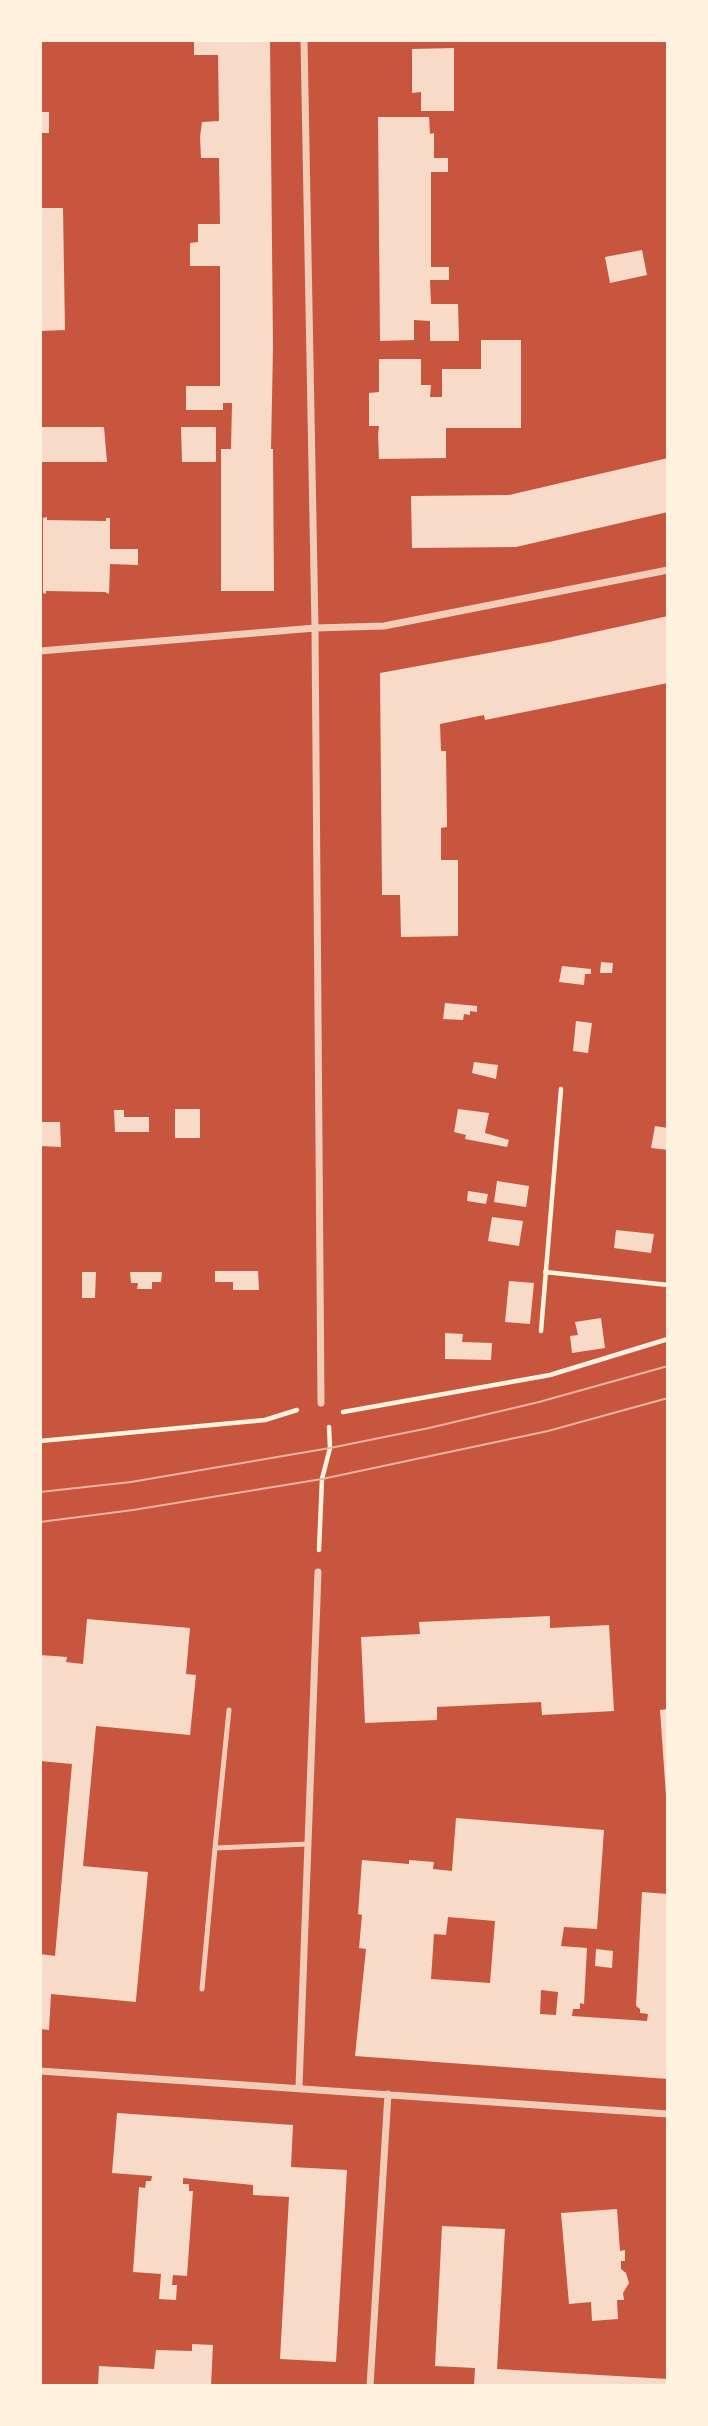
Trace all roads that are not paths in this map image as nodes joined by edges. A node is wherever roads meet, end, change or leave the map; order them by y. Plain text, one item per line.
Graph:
1 (304, 40) edge
2 (668, 570) edge
3 (315, 628) junction
4 (40, 651) edge
5 (321, 1403) road end
6 (318, 1572) road end
7 (229, 1710) dead end
8 (308, 1844) junction
9 (215, 1848) junction
10 (202, 1989) dead end
11 (40, 2071) edge
12 (299, 2087) junction
13 (388, 2094) junction
14 (668, 2114) edge
15 (370, 2386) edge

1 - 3 street
2 - 3 street
3 - 4 street
3 - 5 street
6 - 8 street
7 - 9 lane
8 - 9 lane
8 - 12 street
9 - 10 lane
11 - 12 street
12 - 13 street
13 - 14 street
13 - 15 street

